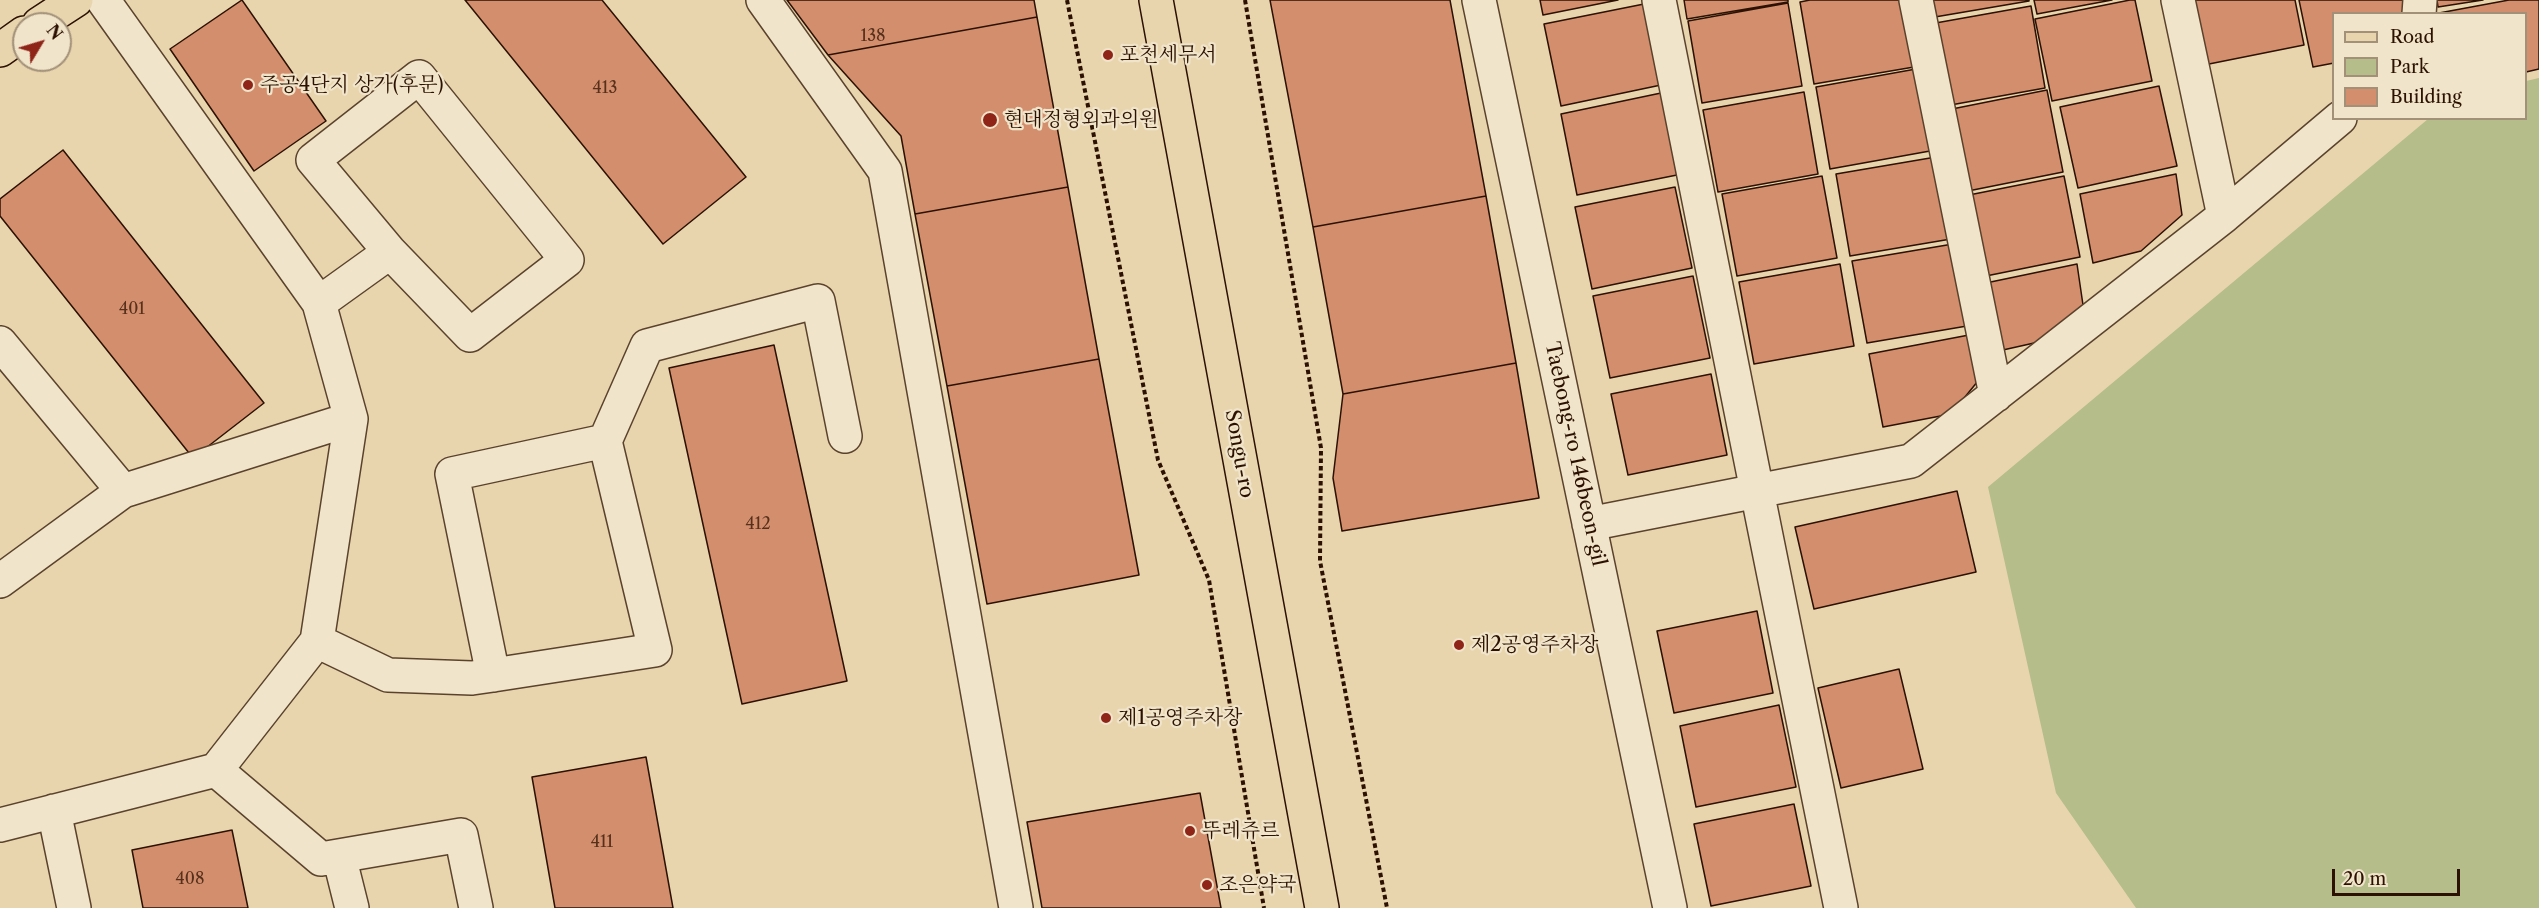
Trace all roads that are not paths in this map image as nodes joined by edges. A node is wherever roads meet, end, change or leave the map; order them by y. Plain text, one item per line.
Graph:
1 (76, 0) edge
2 (103, 0) edge
3 (764, 0) edge
4 (1156, 0) edge
5 (1479, 0) edge
6 (1659, 0) edge
7 (1916, 0) edge
8 (2178, 0) edge
9 (58, 12) edge
10 (2338, 120) edge
11 (2224, 216) junction
12 (390, 252) junction
13 (319, 303) junction
14 (0, 343) edge
15 (1996, 394) junction
16 (351, 419) junction
17 (845, 436) dead end
18 (605, 441) junction
19 (123, 491) junction
20 (1757, 491) junction
21 (1589, 524) junction
22 (0, 581) edge
23 (317, 641) junction
24 (493, 675) junction
25 (216, 770) junction
26 (54, 811) junction
27 (0, 825) edge
28 (339, 856) junction
29 (74, 908) edge
30 (352, 908) edge
31 (476, 908) edge
32 (1016, 908) edge
33 (1322, 908) edge
34 (1670, 908) edge
35 (1842, 908) edge

1 - 9 main road
2 - 13 street
3 - 32 street
4 - 33 main road, Songu-ro
5 - 21 street, Taebong-ro 146beon-gil
6 - 20 street
7 - 15 street
8 - 11 street
10 - 11 street
11 - 15 street
12 - 12 street
12 - 13 street
13 - 16 street
14 - 19 street
15 - 20 street
16 - 19 street
16 - 23 street
17 - 18 street
18 - 24 street
18 - 24 street
19 - 22 street
20 - 21 street
20 - 35 street
21 - 34 street, Taebong-ro 146beon-gil
23 - 24 street
23 - 25 street
25 - 26 street
25 - 28 street
26 - 27 street
26 - 29 street
28 - 30 street
28 - 31 street

